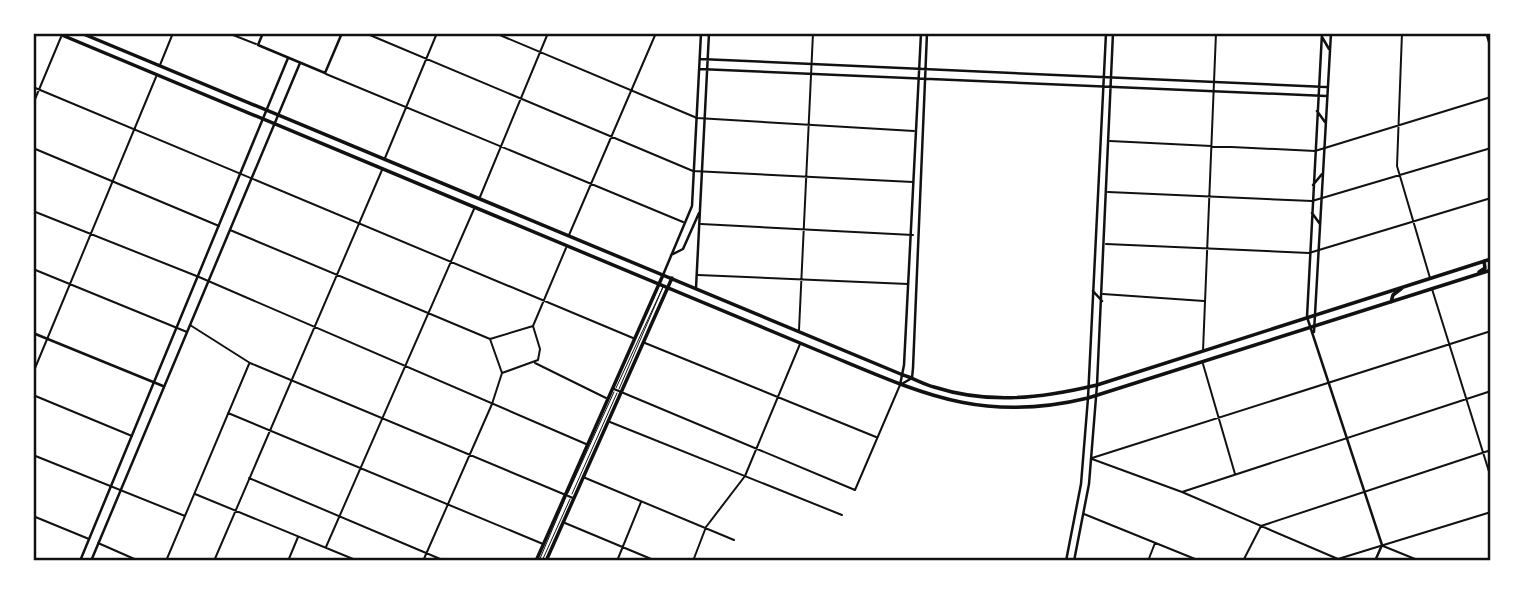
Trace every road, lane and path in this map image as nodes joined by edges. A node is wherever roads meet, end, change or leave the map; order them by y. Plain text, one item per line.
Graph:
1 (81, 33) edge
2 (173, 33) edge
3 (228, 33) edge
4 (263, 33) edge
5 (342, 33) edge
6 (365, 33) edge
7 (437, 33) edge
8 (495, 33) edge
9 (548, 33) edge
10 (656, 33) edge
11 (701, 33) edge
12 (709, 33) edge
13 (813, 33) edge
14 (921, 33) edge
15 (927, 33) edge
16 (1106, 33) edge
17 (1113, 33) edge
18 (1216, 33) edge
19 (1331, 33) edge
20 (1402, 33) edge
21 (1486, 33) edge
22 (60, 34) edge
23 (1322, 35) edge
24 (258, 45) junction
25 (112, 46) junction
26 (119, 49) junction
27 (1329, 49) junction
28 (1491, 50) edge
29 (540, 52) junction
30 (107, 54) junction
31 (114, 57) junction
32 (288, 58) junction
33 (426, 59) junction
34 (699, 59) junction
35 (708, 60) junction
36 (300, 63) junction
37 (160, 65) junction
38 (811, 65) junction
39 (699, 69) junction
40 (707, 69) junction
41 (919, 69) junction
42 (926, 69) junction
43 (325, 73) junction
44 (811, 74) junction
45 (156, 76) junction
46 (919, 77) junction
47 (1104, 77) junction
48 (1111, 77) junction
49 (926, 78) junction
50 (1214, 82) junction
51 (1103, 86) junction
52 (1318, 86) junction
53 (1111, 87) junction
54 (1326, 87) junction
55 (33, 88) edge
56 (39, 90) junction
57 (630, 90) junction
58 (1213, 91) junction
59 (1317, 96) junction
60 (1326, 96) junction
61 (1491, 97) edge
62 (521, 98) junction
63 (33, 104) edge
64 (917, 105) junction
65 (406, 107) junction
66 (267, 109) junction
67 (1317, 111) junction
68 (279, 114) junction
69 (923, 114) junction
70 (697, 118) junction
71 (263, 119) junction
72 (705, 119) junction
73 (1325, 122) junction
74 (274, 124) junction
75 (808, 126) junction
76 (1397, 127) junction
77 (134, 128) junction
78 (916, 131) junction
79 (612, 135) junction
80 (1109, 141) junction
81 (923, 143) junction
82 (501, 146) junction
83 (1211, 146) junction
84 (33, 148) edge
85 (1491, 148) edge
86 (1323, 149) junction
87 (1315, 151) junction
88 (915, 153) junction
89 (385, 158) junction
90 (382, 169) junction
91 (693, 171) junction
92 (702, 173) junction
93 (241, 174) junction
94 (1322, 174) junction
95 (425, 175) junction
96 (1398, 177) junction
97 (251, 178) junction
98 (806, 178) junction
99 (112, 180) junction
100 (413, 182) junction
101 (914, 182) junction
102 (591, 184) junction
103 (1313, 185) junction
104 (914, 192) junction
105 (1107, 192) junction
106 (480, 197) junction
107 (1209, 197) junction
108 (1491, 198) edge
109 (920, 199) junction
110 (1321, 200) junction
111 (1312, 201) junction
112 (474, 208) junction
113 (701, 210) junction
114 (33, 211) edge
115 (1312, 212) junction
116 (520, 215) junction
117 (507, 221) junction
118 (684, 223) junction
119 (1412, 223) junction
120 (361, 224) junction
121 (700, 224) junction
122 (1320, 224) junction
123 (219, 226) junction
124 (804, 229) junction
125 (229, 230) junction
126 (90, 234) junction
127 (569, 235) junction
128 (913, 235) junction
129 (1105, 244) junction
130 (567, 247) junction
131 (1207, 248) junction
132 (1319, 250) junction
133 (1309, 253) junction
134 (616, 255) junction
135 (670, 256) junction
136 (1491, 259) edge
137 (1484, 261) junction
138 (451, 262) junction
139 (611, 266) junction
140 (33, 269) edge
141 (1491, 270) edge
142 (663, 275) junction
143 (697, 275) junction
144 (339, 276) junction
145 (199, 277) junction
146 (1467, 277) junction
147 (672, 278) junction
148 (1430, 278) junction
149 (801, 280) junction
150 (208, 281) junction
151 (71, 284) junction
152 (908, 284) junction
153 (1407, 285) junction
154 (663, 287) junction
155 (696, 288) junction
156 (1432, 288) junction
157 (1093, 291) junction
158 (1103, 294) junction
159 (695, 300) junction
160 (544, 301) junction
161 (1102, 301) junction
162 (1205, 301) junction
163 (1391, 302) junction
164 (730, 303) junction
165 (1307, 304) junction
166 (1317, 304) junction
167 (428, 313) junction
168 (726, 313) junction
169 (906, 315) junction
170 (1317, 315) junction
171 (1307, 317) junction
172 (1100, 322) junction
173 (914, 324) junction
174 (189, 325) junction
175 (533, 326) junction
176 (315, 327) junction
177 (178, 329) junction
178 (1314, 329) junction
179 (799, 331) junction
180 (1092, 331) junction
181 (1491, 331) edge
182 (187, 332) junction
183 (33, 333) edge
184 (47, 338) junction
185 (490, 339) junction
186 (636, 339) junction
187 (821, 340) junction
188 (644, 342) junction
189 (800, 343) junction
190 (828, 344) junction
191 (1449, 344) junction
192 (817, 350) junction
193 (1203, 352) junction
194 (824, 354) junction
195 (1168, 362) junction
196 (250, 363) junction
197 (534, 363) junction
198 (1203, 364) junction
199 (405, 366) junction
200 (1144, 370) junction
201 (33, 373) edge
202 (502, 373) junction
203 (1171, 373) junction
204 (903, 375) junction
205 (912, 378) junction
206 (1147, 380) junction
207 (292, 381) junction
208 (156, 383) junction
209 (1329, 383) junction
210 (900, 385) junction
211 (1097, 385) junction
212 (163, 386) junction
213 (1089, 387) junction
214 (617, 391) junction
215 (1491, 391) edge
216 (33, 394) edge
217 (1096, 396) junction
218 (778, 397) junction
219 (1088, 398) junction
220 (609, 399) junction
221 (1466, 399) junction
222 (492, 404) junction
223 (228, 413) junction
224 (1219, 417) junction
225 (382, 418) junction
226 (608, 422) junction
227 (268, 429) junction
228 (133, 436) junction
229 (877, 438) junction
230 (1348, 438) junction
231 (587, 445) junction
232 (757, 449) junction
233 (1491, 450) edge
234 (1483, 452) junction
235 (33, 454) edge
236 (469, 455) junction
237 (1091, 458) junction
238 (361, 468) junction
239 (1235, 475) junction
240 (745, 476) junction
241 (248, 477) junction
242 (583, 477) junction
243 (1491, 478) edge
244 (111, 486) junction
245 (120, 490) junction
246 (1364, 490) junction
247 (1182, 492) junction
248 (194, 494) junction
249 (569, 497) junction
250 (641, 501) junction
251 (449, 505) junction
252 (235, 509) junction
253 (1491, 512) edge
254 (1084, 514) junction
255 (842, 515) dead end
256 (33, 516) edge
257 (185, 516) junction
258 (340, 516) junction
259 (564, 522) junction
260 (1261, 526) junction
261 (706, 527) junction
262 (299, 536) junction
263 (1079, 538) junction
264 (90, 539) junction
265 (734, 540) dead end
266 (1155, 542) junction
267 (98, 543) junction
268 (544, 545) junction
269 (1382, 545) junction
270 (326, 547) junction
271 (622, 547) junction
272 (1070, 548) junction
273 (426, 553) junction
274 (1198, 560) edge
275 (80, 561) edge
276 (91, 561) edge
277 (139, 561) edge
278 (166, 561) edge
279 (214, 561) edge
280 (288, 561) edge
281 (358, 561) edge
282 (423, 561) edge
283 (445, 561) edge
284 (541, 561) edge
285 (617, 561) edge
286 (656, 561) edge
287 (693, 561) edge
288 (1066, 561) edge
289 (1074, 561) edge
290 (1149, 561) edge
291 (1243, 561) edge
292 (1376, 561) edge
293 (1420, 561) edge

1 - 25 main road
2 - 37 street
3 - 24 street
4 - 24 main road
5 - 43 main road
6 - 33 street
7 - 33 street
8 - 29 street
9 - 29 street
10 - 57 street
11 - 34 main road
12 - 35 main road
13 - 38 street
14 - 41 main road
15 - 42 main road
16 - 47 main road
17 - 48 main road
18 - 50 street
19 - 27 main road
20 - 76 street
21 - 28 street
22 - 30 main road
22 - 56 street
23 - 27 main road
23 - 52 main road
24 - 32 main road
25 - 26 main road
25 - 30 main road
26 - 31 main road
26 - 37 main road
27 - 54 main road
29 - 57 street
29 - 62 street
30 - 31 main road
31 - 45 main road
32 - 36 main road
32 - 66 main road
33 - 62 street
33 - 65 street
34 - 35 main road
34 - 39 main road
35 - 38 main road
35 - 40 main road
36 - 43 main road
36 - 68 main road
37 - 66 main road
38 - 41 main road
38 - 44 street
39 - 40 main road
39 - 70 main road
40 - 44 main road
40 - 72 main road
41 - 42 main road
41 - 46 main road
42 - 47 main road
42 - 49 main road
43 - 65 street
44 - 46 main road
44 - 75 street
45 - 71 main road
45 - 77 street
46 - 49 main road
46 - 64 main road
47 - 48 main road
47 - 51 main road
48 - 50 main road
48 - 53 main road
49 - 51 main road
49 - 69 main road
50 - 52 main road
50 - 58 street
51 - 53 main road
51 - 157 main road
52 - 54 main road
52 - 59 main road
53 - 58 main road
53 - 80 main road
54 - 60 main road
55 - 56 street
56 - 63 street
56 - 77 street
57 - 70 street
57 - 79 street
58 - 59 main road
58 - 83 street
59 - 60 main road
59 - 67 main road
60 - 73 main road
61 - 76 street
62 - 79 street
62 - 82 street
64 - 69 main road
64 - 78 main road
65 - 82 street
65 - 89 street
66 - 68 main road
66 - 71 main road
67 - 73 main road
67 - 87 main road
68 - 74 main road
68 - 89 main road
69 - 81 main road
70 - 72 street
70 - 91 main road
71 - 74 main road
71 - 93 main road
72 - 75 street
72 - 92 main road
73 - 86 main road
74 - 90 main road
74 - 97 main road
75 - 78 street
75 - 98 street
76 - 86 street
76 - 96 street
77 - 93 street
77 - 99 street
78 - 88 main road
79 - 91 street
79 - 102 street
80 - 83 street
80 - 105 main road
81 - 88 main road
81 - 109 main road
82 - 102 street
82 - 106 street
83 - 87 street
83 - 107 street
84 - 99 street
85 - 96 street
86 - 87 street
86 - 94 main road
87 - 103 main road
88 - 101 main road
89 - 95 main road
90 - 100 main road
90 - 120 street
91 - 92 street
91 - 118 main road
92 - 98 street
92 - 113 main road
93 - 97 street
93 - 123 main road
94 - 103 main road
94 - 110 main road
95 - 100 main road
95 - 106 main road
96 - 110 street
96 - 119 street
97 - 120 street
97 - 125 main road
98 - 101 street
98 - 124 street
99 - 123 street
99 - 126 street
100 - 112 main road
101 - 104 main road
102 - 118 street
102 - 127 street
103 - 111 main road
104 - 109 main road
104 - 128 main road
105 - 107 street
105 - 129 main road
106 - 116 main road
107 - 111 street
107 - 131 street
108 - 119 street
109 - 173 main road
110 - 111 street
110 - 122 main road
111 - 115 main road
112 - 117 main road
112 - 138 street
113 - 121 main road
113 - 135 main road
114 - 126 street
115 - 122 main road
115 - 133 main road
116 - 117 main road
116 - 127 main road
117 - 130 main road
118 - 135 main road
119 - 132 street
119 - 148 street
120 - 138 street
120 - 144 street
121 - 124 street
121 - 143 main road
122 - 132 main road
123 - 145 main road
124 - 128 street
124 - 149 street
125 - 144 street
125 - 150 main road
126 - 145 street
126 - 151 street
127 - 134 main road
128 - 152 main road
129 - 131 street
129 - 158 main road
130 - 139 main road
130 - 160 street
131 - 133 street
131 - 162 street
132 - 133 street
132 - 166 main road
133 - 165 main road
134 - 139 main road
134 - 142 main road
135 - 142 main road
136 - 137 main road
137 - 146 main road
137 - 148 main road
138 - 160 street
138 - 167 street
139 - 154 main road
140 - 151 street
141 - 146 main road
142 - 147 main road
142 - 154 main road
143 - 149 street
143 - 155 main road
144 - 167 street
144 - 176 street
145 - 150 street
145 - 177 main road
146 - 156 main road
147 - 154 main road
147 - 155 main road
148 - 153 main road
149 - 152 street
149 - 179 street
150 - 174 main road
150 - 176 street
151 - 177 street
151 - 184 street
152 - 169 main road
153 - 163 main road
153 - 170 main road
154 - 159 main road
154 - 186 main road
154 - 188 main road
154 - 214 lane
155 - 159 main road
155 - 164 main road
156 - 163 main road
156 - 191 street
157 - 161 main road
157 - 180 main road
158 - 161 main road
158 - 162 street
159 - 168 main road
160 - 175 street
160 - 186 street
161 - 172 main road
162 - 193 street
163 - 178 main road
164 - 168 main road
164 - 179 main road
165 - 166 main road
165 - 171 main road
166 - 170 main road
167 - 185 street
167 - 199 street
168 - 189 main road
169 - 173 main road
169 - 204 main road
170 - 171 main road
170 - 178 main road
171 - 178 main road
171 - 193 main road
172 - 180 main road
172 - 211 main road
173 - 205 main road
174 - 182 main road
174 - 196 street
175 - 185 street
175 - 197 street
176 - 199 street
176 - 207 street
177 - 182 street
177 - 208 main road
178 - 198 main road
178 - 209 main road
179 - 187 main road
180 - 213 main road
181 - 191 street
182 - 212 main road
183 - 184 main road
184 - 201 street
184 - 208 main road
185 - 202 street
186 - 214 main road
187 - 190 main road
187 - 192 main road
188 - 214 main road
188 - 218 street
189 - 192 main road
189 - 218 street
190 - 194 main road
190 - 204 main road
191 - 209 street
191 - 221 street
192 - 194 main road
193 - 195 main road
194 - 210 main road
195 - 200 main road
195 - 203 main road
196 - 207 street
196 - 223 street
197 - 202 street
197 - 220 street
198 - 203 main road
198 - 224 street
199 - 222 street
199 - 225 street
200 - 206 main road
200 - 211 main road
202 - 222 street
203 - 206 main road
204 - 205 main road
204 - 210 main road
205 - 210 main road
205 - 213 main road
206 - 217 main road
207 - 225 street
207 - 227 street
208 - 212 main road
208 - 228 main road
209 - 224 street
209 - 230 main road
210 - 219 main road
210 - 229 street
211 - 213 main road
211 - 217 main road
212 - 245 main road
213 - 219 main road
214 - 220 main road
214 - 226 main road
214 - 232 street
214 - 249 lane
215 - 221 street
216 - 228 street
217 - 219 main road
217 - 237 main road
218 - 229 street
218 - 232 street
219 - 272 main road
220 - 231 main road
221 - 230 street
221 - 234 street
222 - 231 street
222 - 236 street
223 - 227 street
223 - 248 street
224 - 237 street
224 - 239 street
225 - 236 street
225 - 238 street
226 - 240 street
226 - 242 main road
227 - 238 street
227 - 241 street
228 - 244 main road
229 - 232 street
230 - 239 street
230 - 246 main road
231 - 249 main road
232 - 240 street
233 - 234 street
234 - 243 street
234 - 246 street
235 - 244 street
236 - 249 street
236 - 251 street
237 - 247 street
237 - 254 main road
238 - 251 street
238 - 258 street
239 - 247 street
240 - 255 street
240 - 261 street
241 - 252 street
241 - 258 street
242 - 249 main road
242 - 250 street
244 - 245 street
244 - 264 main road
245 - 257 street
245 - 267 main road
246 - 260 street
246 - 269 main road
247 - 260 street
248 - 252 street
248 - 257 street
249 - 259 main road
249 - 268 main road
249 - 284 lane
250 - 261 street
250 - 271 street
251 - 268 street
251 - 273 street
252 - 262 street
252 - 279 street
253 - 269 street
254 - 263 main road
254 - 266 street
256 - 264 street
257 - 278 street
258 - 270 street
258 - 273 street
259 - 271 street
259 - 284 main road
260 - 269 street
260 - 291 street
261 - 265 street
261 - 287 street
262 - 270 street
262 - 280 street
263 - 272 main road
263 - 289 main road
264 - 275 main road
266 - 274 street
266 - 290 street
267 - 276 main road
267 - 277 street
268 - 284 main road
269 - 292 main road
269 - 293 street
270 - 281 street
271 - 285 street
271 - 286 street
272 - 288 main road
273 - 282 street
273 - 283 street

